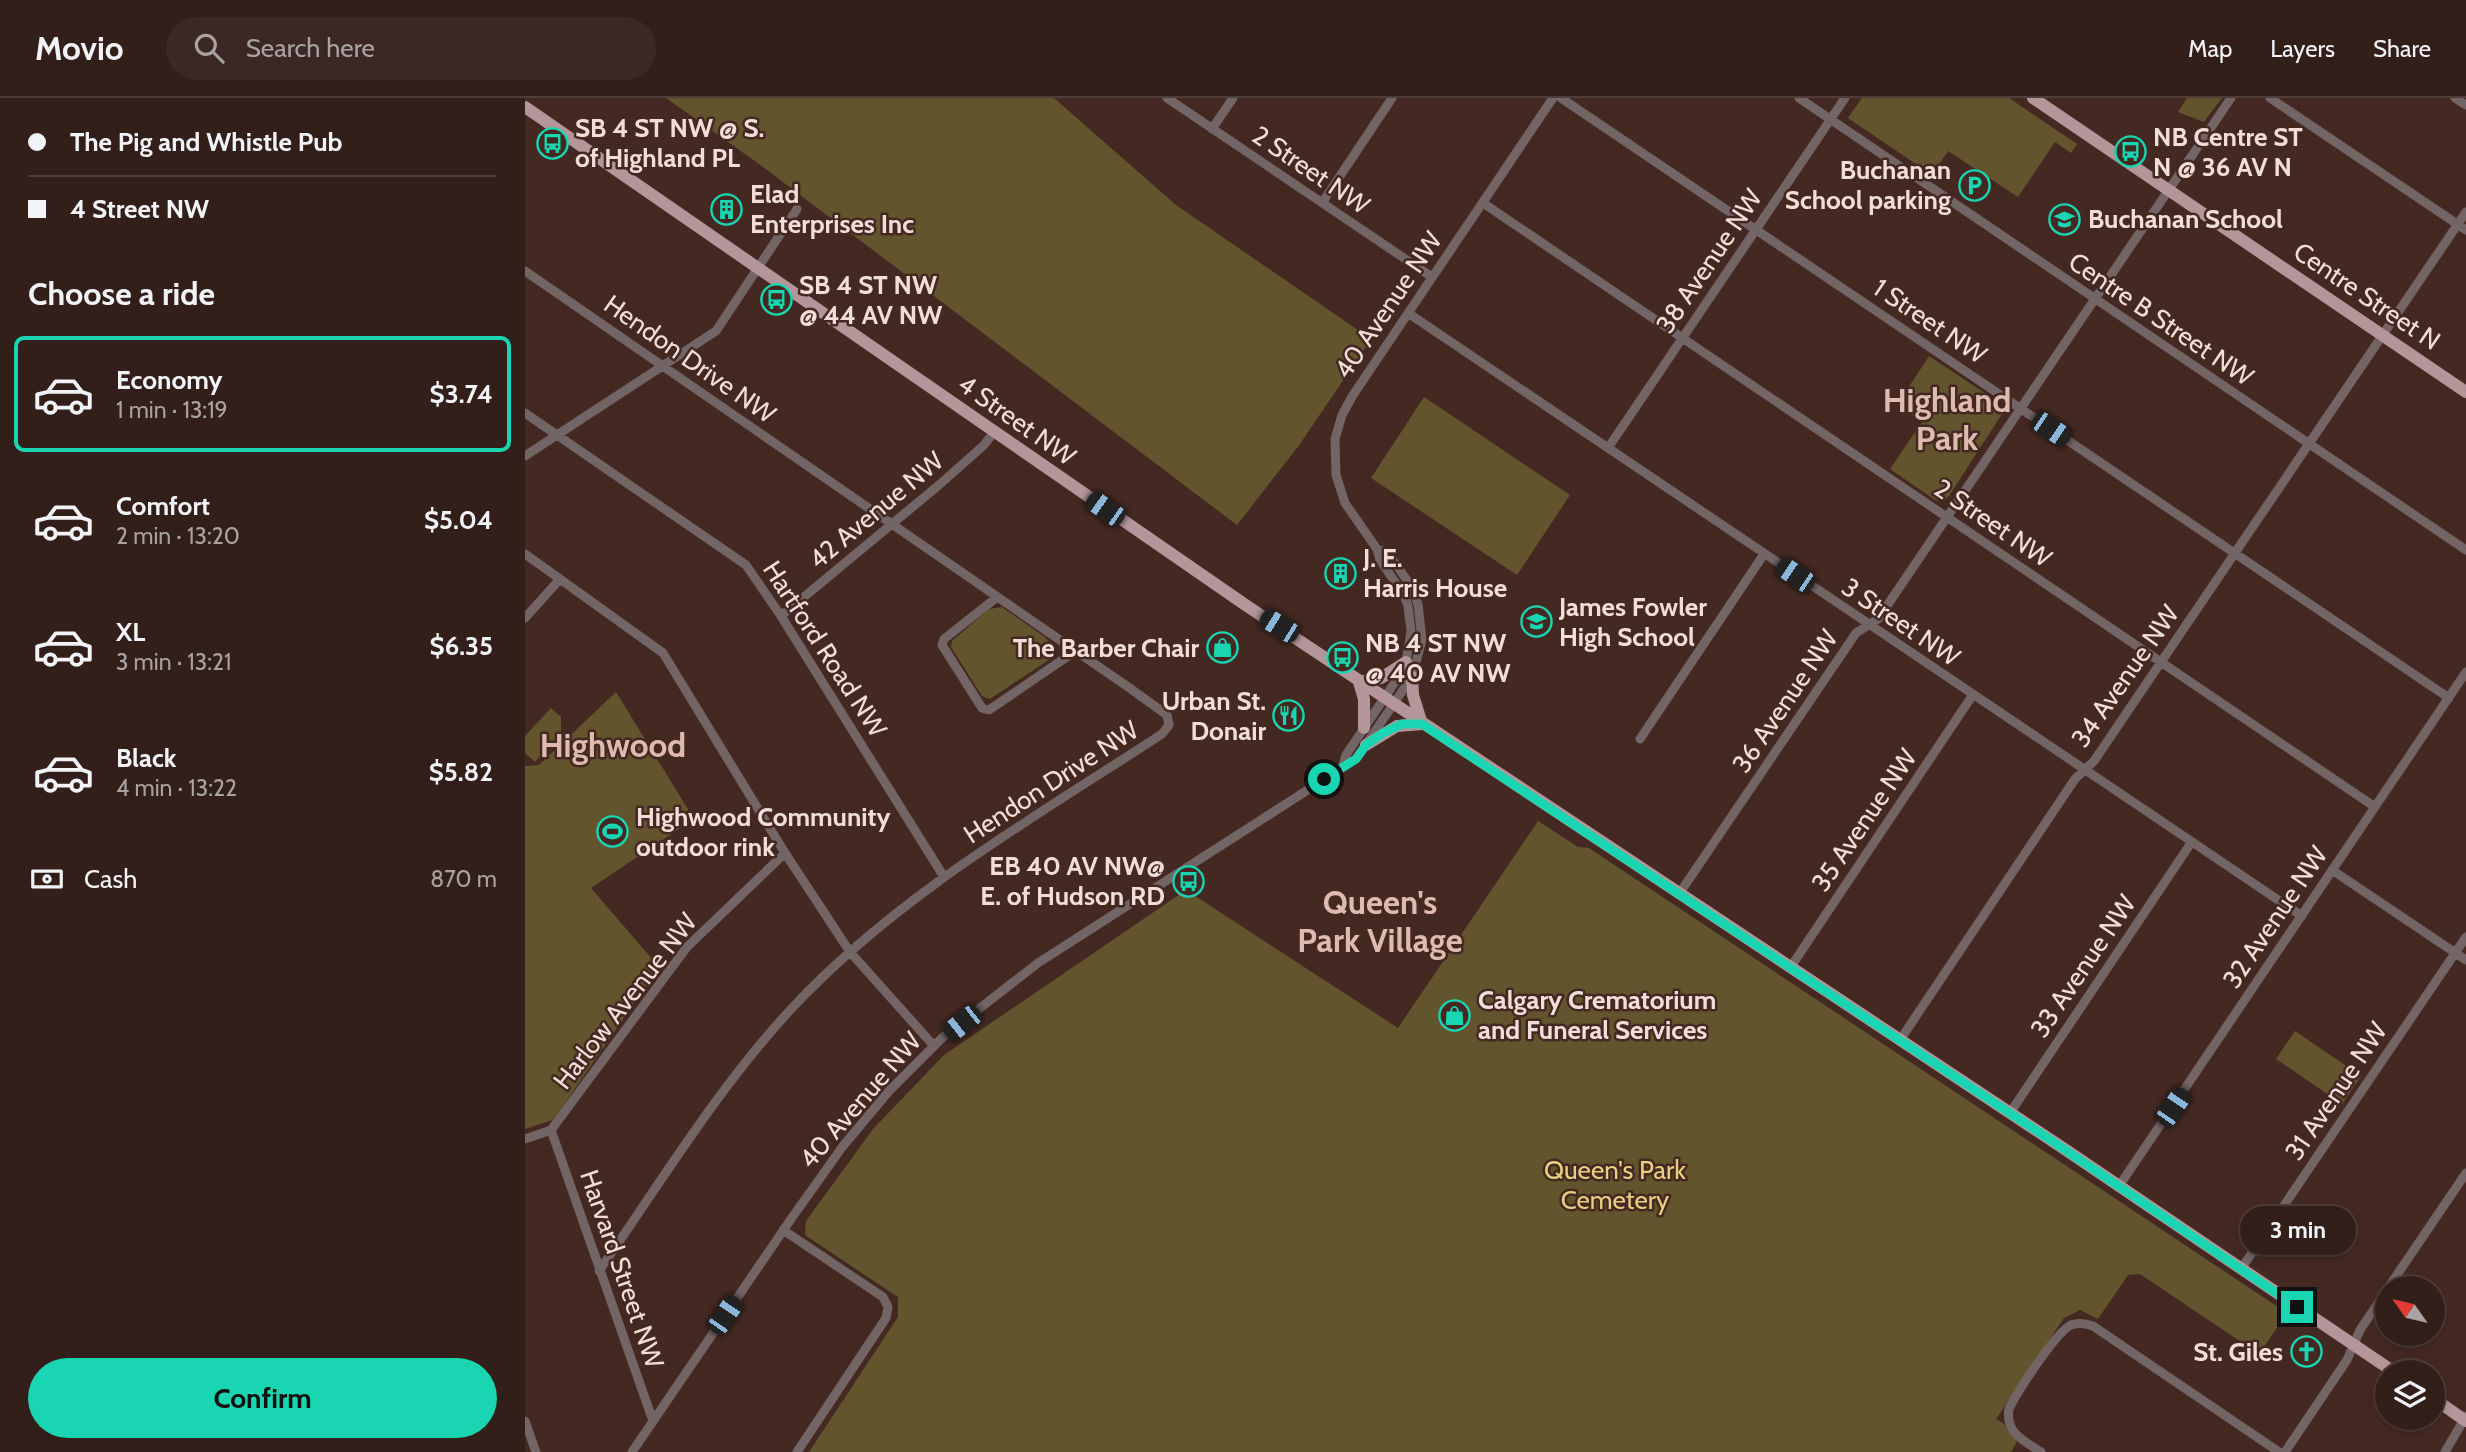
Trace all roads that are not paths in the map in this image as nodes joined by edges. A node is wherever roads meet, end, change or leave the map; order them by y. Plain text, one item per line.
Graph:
1 (1167, 98) edge
2 (1233, 98) edge
3 (1392, 98) edge
4 (1553, 98) edge
5 (1562, 98) edge
6 (1799, 98) edge
7 (1845, 98) edge
8 (2033, 98) edge
9 (2231, 98) edge
10 (2270, 98) edge
11 (2455, 98) edge
12 (2466, 105) edge
13 (525, 107) edge
14 (1831, 119) junction
15 (1212, 129) junction
16 (2168, 190) junction
17 (1322, 203) junction
18 (1483, 203) junction
19 (797, 209) dead end
20 (2466, 212) edge
21 (2462, 227) edge
22 (1756, 229) junction
23 (757, 268) junction
24 (525, 271) edge
25 (1432, 277) junction
26 (2094, 298) junction
27 (1408, 313) junction
28 (2383, 335) junction
29 (1683, 338) junction
30 (662, 365) junction
31 (2466, 391) edge
32 (2020, 409) junction
33 (525, 413) edge
34 (994, 432) junction
35 (558, 436) junction
36 (2309, 444) junction
37 (1608, 448) junction
38 (525, 456) edge
39 (1946, 517) junction
40 (891, 524) junction
41 (1377, 549) junction
42 (2466, 551) edge
43 (525, 554) edge
44 (1764, 554) junction
45 (2235, 554) junction
46 (560, 579) junction
47 (996, 598) junction
48 (781, 617) junction
49 (525, 618) edge
50 (1868, 625) junction
51 (1074, 652) junction
52 (1406, 662) junction
53 (2161, 663) junction
54 (1412, 677) junction
55 (2465, 677) edge
56 (1359, 682) junction
57 (1972, 696) junction
58 (2449, 698) junction
59 (1389, 702) junction
60 (1422, 724) junction
61 (1364, 729) junction
62 (1640, 739) dead end
63 (1366, 745) junction
64 (1343, 766) junction
65 (2084, 770) junction
66 (2375, 807) junction
67 (2191, 843) junction
68 (785, 853) junction
69 (2332, 870) junction
70 (944, 877) junction
71 (1679, 894) junction
72 (2301, 916) junction
73 (2466, 937) edge
74 (850, 952) junction
75 (2455, 953) junction
76 (2466, 960) edge
77 (1790, 968) junction
78 (1900, 1041) junction
79 (934, 1046) junction
80 (2010, 1113) junction
81 (551, 1130) junction
82 (525, 1139) edge
83 (2466, 1173) edge
84 (2119, 1186) junction
85 (783, 1230) junction
86 (2241, 1269) junction
87 (599, 1271) junction
88 (2397, 1276) edge
89 (2375, 1308) edge
90 (2354, 1345) junction
91 (2376, 1360) edge
92 (2445, 1406) edge
93 (2465, 1419) edge
94 (525, 1421) edge
95 (653, 1421) junction
96 (536, 1452) edge
97 (632, 1452) edge
98 (797, 1452) edge
99 (2041, 1452) edge
100 (2279, 1452) edge
101 (2285, 1452) edge
102 (2445, 1452) edge

1 - 15 street, 2 Street NW
2 - 15 street
3 - 17 street
4 - 18 street, 40 Avenue NW
5 - 22 street, 1 Street NW
6 - 14 street, Centre B Street NW
7 - 14 street, 38 Avenue NW
8 - 16 main road, Centre Street N
9 - 16 street, 36 Avenue NW
10 - 21 street
11 - 12 street
13 - 23 main road, 4 Street NW
14 - 22 street, 38 Avenue NW
14 - 26 street, Centre B Street NW
15 - 17 street, 2 Street NW
16 - 26 street, 36 Avenue NW
16 - 28 main road, Centre Street N
17 - 25 street, 2 Street NW
18 - 25 street, 40 Avenue NW
18 - 29 street, 2 Street NW
19 - 23 street
20 - 21 street, 34 Avenue NW
21 - 28 street, 34 Avenue NW
22 - 29 street, 38 Avenue NW
22 - 32 street, 1 Street NW
23 - 30 street
23 - 34 main road, 4 Street NW
24 - 30 street, Hendon Drive NW
25 - 27 street, 40 Avenue NW
26 - 32 street, 36 Avenue NW
26 - 36 street, Centre B Street NW
27 - 37 street, 3 Street NW
27 - 41 street, 40 Avenue NW
28 - 31 main road, Centre Street N
28 - 36 street, 34 Avenue NW
29 - 37 street, 38 Avenue NW
29 - 39 street, 2 Street NW
30 - 35 street
30 - 40 street, Hendon Drive NW
32 - 39 street, 36 Avenue NW
32 - 45 street, 1 Street NW
33 - 35 street, Hartford Road NW
34 - 40 street, 42 Avenue NW
34 - 56 main road, 4 Street NW
35 - 38 street
35 - 48 street, Hartford Road NW
36 - 42 street, Centre B Street NW
36 - 45 street, 34 Avenue NW
37 - 44 street, 3 Street NW
39 - 50 street, 36 Avenue NW
39 - 53 street, 2 Street NW
40 - 47 street, Hendon Drive NW
40 - 48 street, 42 Avenue NW
41 - 52 street, 40 Avenue NW
41 - 54 street, 40 Avenue NW
43 - 46 street
44 - 50 street, 3 Street NW
44 - 62 street
45 - 53 street, 34 Avenue NW
45 - 58 street, 1 Street NW
46 - 49 street
46 - 68 street
47 - 51 street, Hendon Drive NW
47 - 51 street
48 - 70 street, Hartford Road NW
50 - 57 street, 3 Street NW
50 - 71 street, 36 Avenue NW
51 - 70 street, Hendon Drive NW
52 - 56 main road
52 - 59 street, 40 Avenue NW
53 - 65 street, 34 Avenue NW
53 - 66 street, 2 Street NW
54 - 59 street, 40 Avenue NW
54 - 60 main road
55 - 58 street, 32 Avenue NW
56 - 59 main road, 4 Street NW
56 - 61 main road
57 - 65 street, 3 Street NW
57 - 77 street, 35 Avenue NW
58 - 66 street, 32 Avenue NW
59 - 60 main road, 4 Street NW
59 - 61 street, 40 Avenue NW
59 - 63 street, 40 Avenue NW
60 - 63 main road
60 - 71 main road, 4 Street NW
61 - 64 street, 40 Avenue NW
63 - 64 street, 40 Avenue NW
64 - 79 street, 40 Avenue NW
65 - 67 street, 3 Street NW
65 - 78 street, 34 Avenue NW
66 - 69 street, 32 Avenue NW
67 - 72 street, 3 Street NW
67 - 80 street, 33 Avenue NW
68 - 74 street
68 - 81 street, Harlow Avenue NW
69 - 72 street, 32 Avenue NW
69 - 75 street
70 - 74 street, Hendon Drive NW
71 - 77 main road, 4 Street NW
72 - 84 street, 32 Avenue NW
73 - 75 street, 31 Avenue NW
74 - 79 street
74 - 87 street, Hendon Drive NW
75 - 76 street
75 - 86 street, 31 Avenue NW
77 - 78 main road, 4 Street NW
78 - 80 main road, 4 Street NW
79 - 85 street, 40 Avenue NW
80 - 84 main road, 4 Street NW
81 - 82 street
81 - 87 street, Harvard Street NW
83 - 88 street
84 - 86 main road, 4 Street NW
85 - 95 street, 40 Avenue NW
85 - 98 street
86 - 90 main road, 4 Street NW
87 - 95 street, Harvard Street NW
89 - 90 street
90 - 91 main road, 4 Street NW
90 - 101 street
92 - 93 main road
93 - 102 street
94 - 96 street
95 - 97 street, 40 Avenue NW
99 - 100 street

